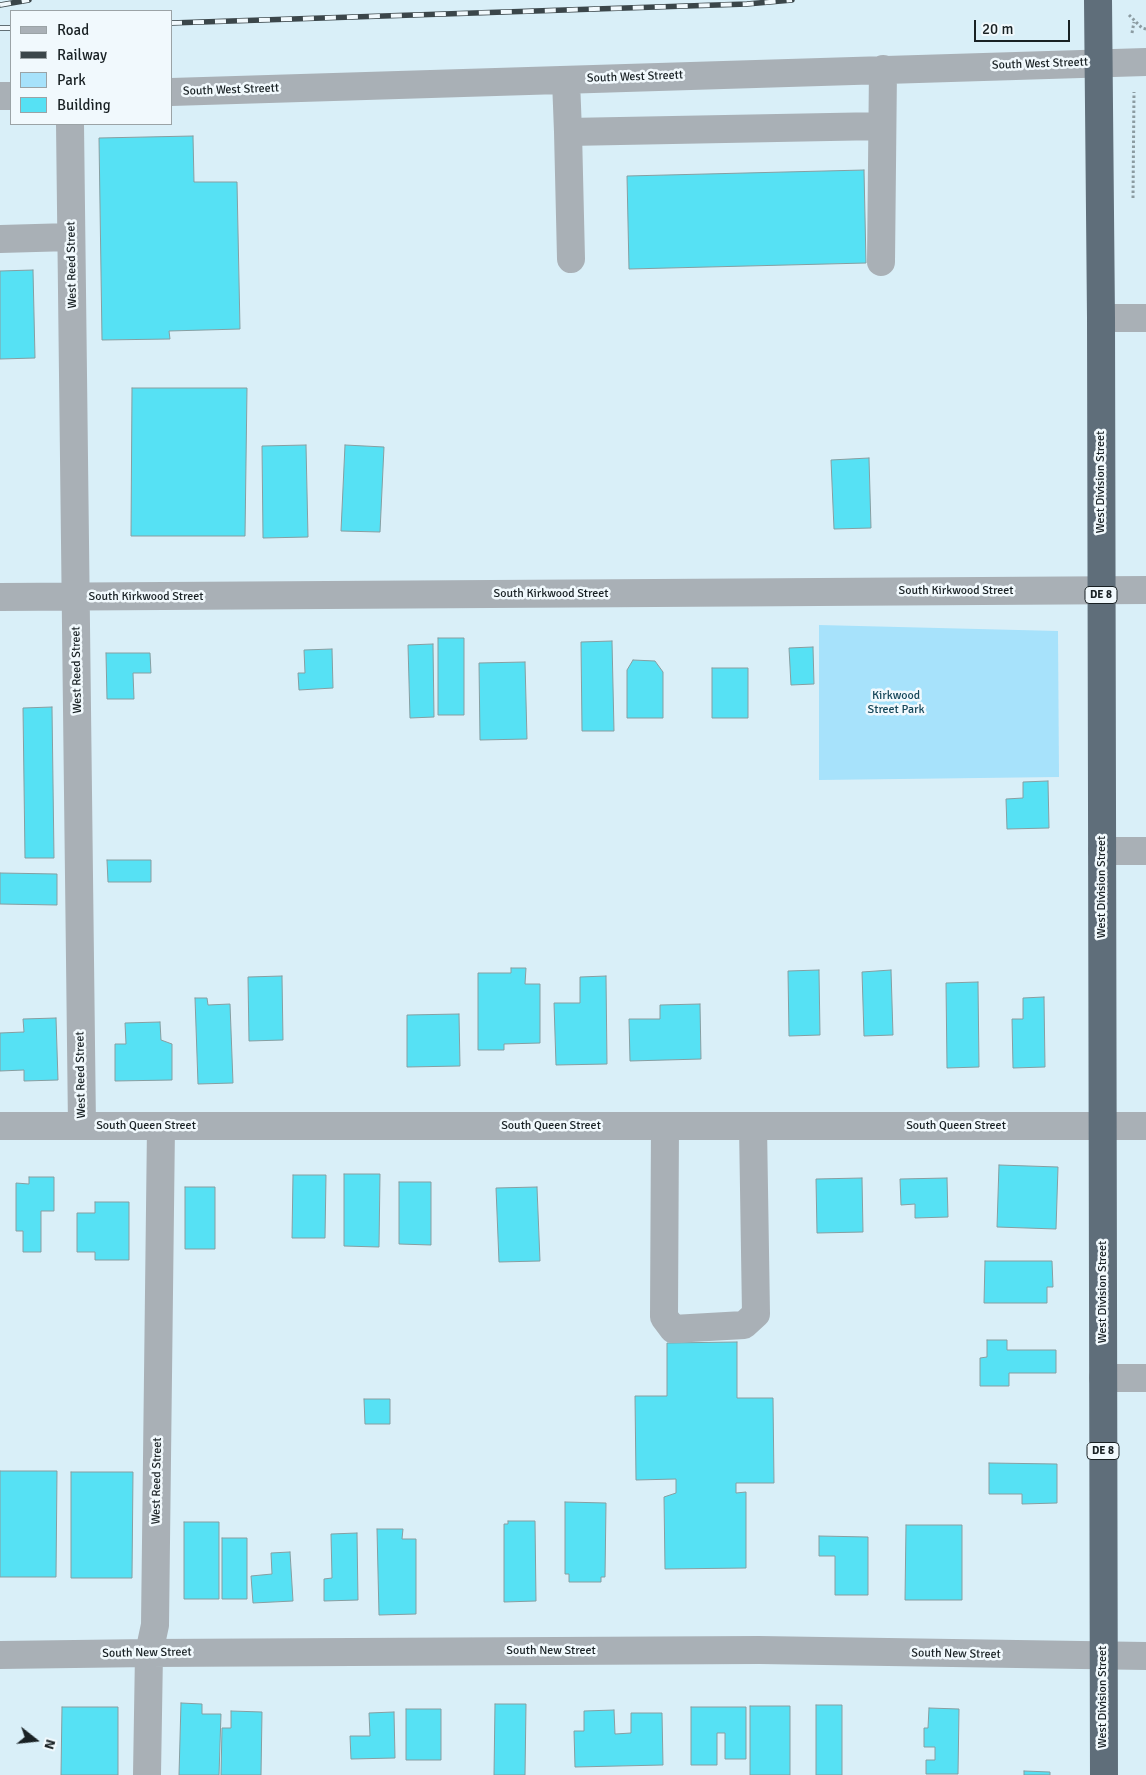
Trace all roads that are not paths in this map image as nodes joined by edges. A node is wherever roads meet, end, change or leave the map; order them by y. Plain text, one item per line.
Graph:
1 (1098, 0) edge
2 (1146, 62) edge
3 (1100, 63) junction
4 (883, 69) junction
5 (566, 80) junction
6 (172, 92) edge
7 (70, 125) edge
8 (882, 126) junction
9 (568, 132) junction
10 (71, 237) junction
11 (0, 239) edge
12 (571, 259) dead end
13 (882, 262) dead end
14 (1101, 318) junction
15 (1146, 318) edge
16 (1101, 590) junction
17 (1146, 590) edge
18 (0, 597) edge
19 (77, 598) junction
20 (1102, 851) junction
21 (1146, 851) edge
22 (0, 1126) edge
23 (82, 1126) junction
24 (161, 1126) junction
25 (665, 1126) junction
26 (753, 1126) junction
27 (1102, 1126) junction
28 (1146, 1126) edge
29 (1103, 1378) junction
30 (1146, 1378) edge
31 (149, 1653) junction
32 (0, 1655) edge
33 (1103, 1656) junction
34 (1146, 1656) edge
35 (147, 1775) edge
36 (1104, 1775) edge

1 - 3 highway, West Division Street / DE 8
2 - 3 street, South West Streett
3 - 4 street, South West Streett
3 - 14 highway, West Division Street / DE 8
4 - 5 street, South West Streett
4 - 8 street
5 - 6 street, South West Streett
5 - 9 street
7 - 10 street, West Reed Street
8 - 9 street
8 - 13 street
9 - 12 street
10 - 11 street
10 - 19 street, West Reed Street
14 - 15 street
14 - 16 highway, West Division Street / DE 8
16 - 17 street, South Kirkwood Street
16 - 19 street, South Kirkwood Street
16 - 20 highway, West Division Street / DE 8
18 - 19 street, South Kirkwood Street
19 - 23 street, West Reed Street
20 - 21 street
20 - 27 highway, West Division Street / DE 8
22 - 23 street, South Queen Street
23 - 24 street, South Queen Street
24 - 25 street, South Queen Street
24 - 31 street, West Reed Street
25 - 26 street, South Queen Street
25 - 26 street
26 - 27 street, South Queen Street
27 - 28 street, South Queen Street
27 - 29 highway, West Division Street / DE 8
29 - 30 street
29 - 33 highway, West Division Street / DE 8
31 - 32 street, South New Street
31 - 33 street, South New Street
31 - 35 street, West Reed Street
33 - 34 street, South New Street
33 - 36 highway, West Division Street / DE 8

